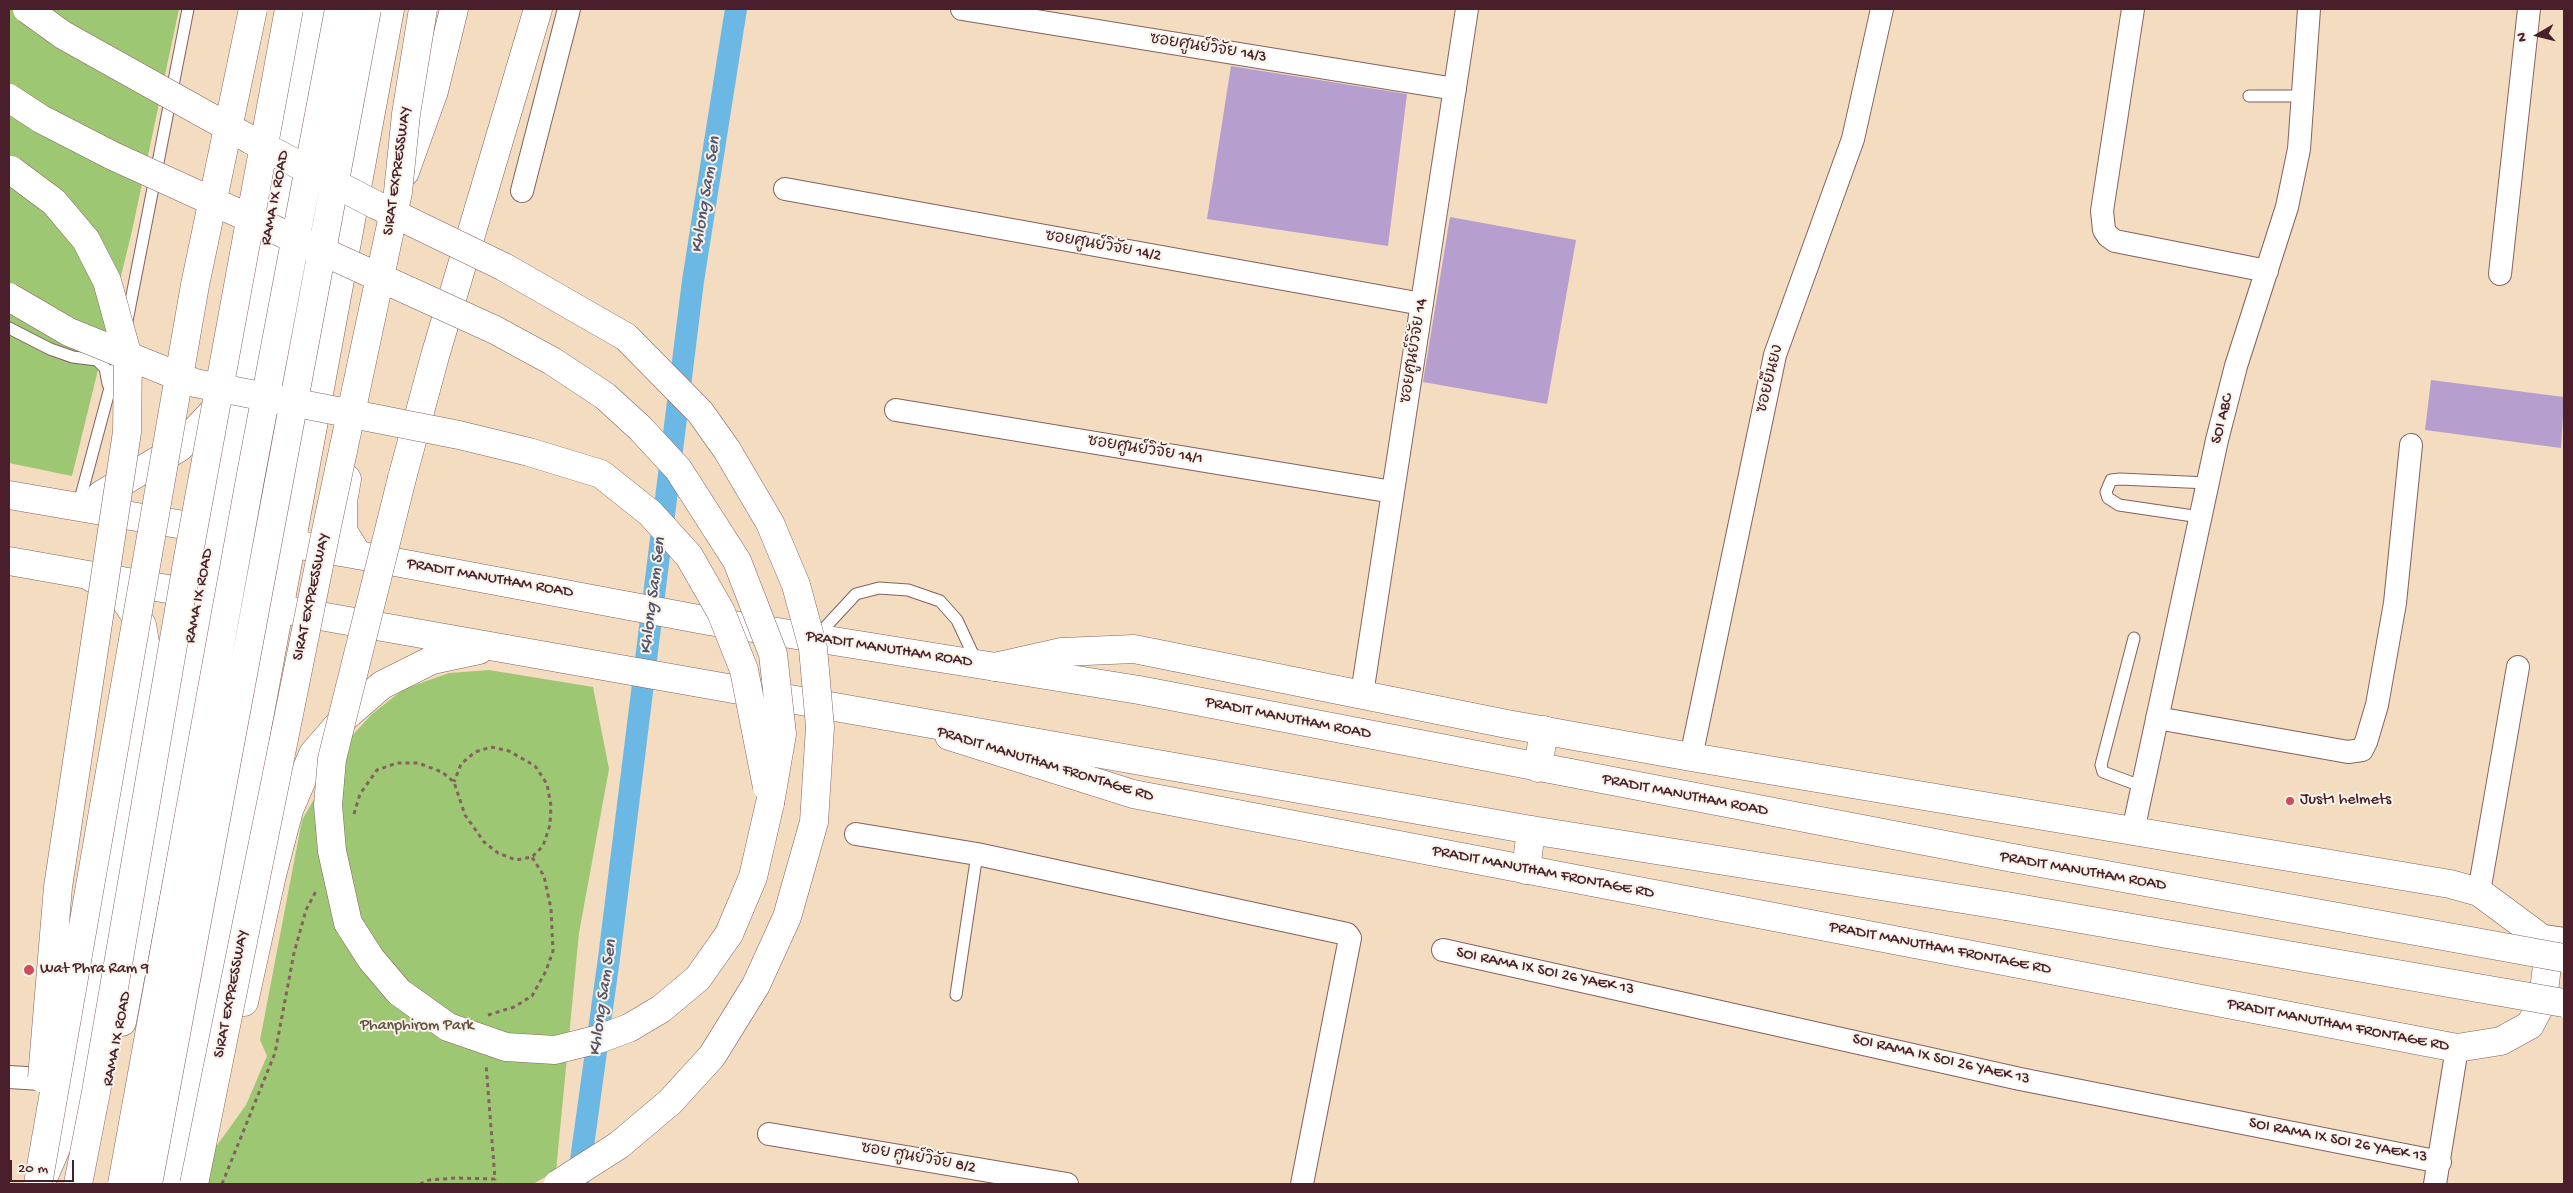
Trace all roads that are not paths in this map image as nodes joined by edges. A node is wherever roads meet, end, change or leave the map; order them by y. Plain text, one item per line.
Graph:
1 (27, 9) edge
2 (188, 9) edge
3 (253, 9) edge
4 (289, 9) edge
5 (312, 9) edge
6 (339, 9) edge
7 (368, 9) edge
8 (390, 9) edge
9 (423, 9) edge
10 (454, 9) edge
11 (538, 9) edge
12 (568, 9) edge
13 (962, 9) edge
14 (1467, 9) edge
15 (1882, 9) edge
16 (2133, 9) edge
17 (2308, 9) edge
18 (2529, 9) edge
19 (1455, 89) junction
20 (2249, 96) dead end
21 (2302, 96) junction
22 (9, 98) edge
23 (9, 169) edge
24 (785, 190) dead end
25 (522, 191) dead end
26 (398, 192) junction
27 (350, 220) junction
28 (2267, 271) junction
29 (2500, 274) dead end
30 (9, 297) edge
31 (1422, 304) junction
32 (9, 328) edge
33 (241, 382) junction
34 (108, 396) junction
35 (896, 410) dead end
36 (2412, 445) dead end
37 (2208, 483) junction
38 (1393, 492) junction
39 (9, 495) edge
40 (78, 507) junction
41 (2200, 517) junction
42 (212, 531) junction
43 (291, 544) junction
44 (358, 555) junction
45 (9, 561) edge
46 (89, 576) junction
47 (201, 596) junction
48 (280, 610) junction
49 (815, 638) junction
50 (2134, 638) dead end
51 (493, 647) junction
52 (986, 665) junction
53 (2518, 667) dead end
54 (1362, 694) junction
55 (886, 716) junction
56 (2156, 718) junction
57 (1544, 730) junction
58 (1691, 758) junction
59 (1538, 768) junction
60 (2142, 786) junction
61 (770, 803) junction
62 (1531, 830) junction
63 (2133, 831) junction
64 (856, 834) dead end
65 (977, 854) junction
66 (1526, 870) junction
67 (2478, 892) junction
68 (110, 902) junction
69 (141, 915) junction
70 (221, 933) junction
71 (2537, 935) junction
72 (2564, 938) edge
73 (1444, 950) dead end
74 (2564, 958) edge
75 (133, 962) junction
76 (956, 996) dead end
77 (2564, 1003) edge
78 (2457, 1048) junction
79 (9, 1077) edge
80 (79, 1081) junction
81 (188, 1110) junction
82 (769, 1134) dead end
83 (2440, 1162) junction
84 (38, 1184) edge
85 (78, 1184) edge
86 (91, 1184) edge
87 (122, 1184) edge
88 (148, 1184) edge
89 (173, 1184) edge
90 (194, 1184) edge
91 (558, 1184) edge
92 (1067, 1184) edge
93 (1302, 1184) edge
94 (2435, 1184) edge

1 - 91 main road, bridge
2 - 34 lane
3 - 84 main road, bridge
4 - 85 main road, bridge
5 - 33 main road, RAMA IX ROAD
6 - 87 main road, RAMA IX ROAD, bridge
7 - 88 main road, bridge
8 - 27 main road
9 - 26 main road, SIRAT EXPRESSWAY, bridge
10 - 26 main road, bridge
11 - 61 main road, bridge
12 - 25 street
13 - 19 street, ซอยศูนย์วิจัย 14/3
14 - 19 street, ซอยศูนย์วิจัย 14
15 - 58 street, ซอยยืนยง
16 - 28 street
17 - 21 street, SOI ABC
18 - 29 street
19 - 31 street, ซอยศูนย์วิจัย 14
20 - 21 lane
21 - 28 street, SOI ABC
22 - 61 main road, bridge
23 - 84 main road, bridge
24 - 31 street, ซอยศูนย์วิจัย 14/2
26 - 90 main road, SIRAT EXPRESSWAY, bridge
27 - 43 main road
27 - 44 main road
28 - 37 street, SOI ABC
30 - 61 main road, bridge
31 - 38 street, ซอยศูนย์วิจัย 14
32 - 34 lane
33 - 40 main road
33 - 42 main road, RAMA IX ROAD
34 - 40 lane
35 - 38 street, ซอยศูนย์วิจัย 14/1
36 - 56 street
37 - 41 street, SOI ABC
37 - 41 lane
38 - 54 street, ซอยศูนย์วิจัย 14
39 - 40 main road, PRADIT MANUTHAM ROAD
40 - 42 main road, PRADIT MANUTHAM ROAD
41 - 56 street, SOI ABC
42 - 43 main road, PRADIT MANUTHAM ROAD
42 - 47 main road, RAMA IX ROAD
43 - 44 main road, PRADIT MANUTHAM ROAD
43 - 48 main road
44 - 49 main road, PRADIT MANUTHAM ROAD
45 - 46 main road
46 - 47 main road
46 - 68 main road, RAMA IX ROAD
47 - 48 main road
47 - 69 main road, RAMA IX ROAD
48 - 51 main road
48 - 70 main road
49 - 52 main road, PRADIT MANUTHAM ROAD
49 - 52 lane
50 - 60 lane
51 - 55 main road
51 - 81 main road
52 - 54 main road, PRADIT MANUTHAM FRONTAGE RD
52 - 59 main road, PRADIT MANUTHAM ROAD
53 - 67 street
54 - 57 main road, PRADIT MANUTHAM FRONTAGE RD
55 - 62 main road
55 - 66 main road, PRADIT MANUTHAM FRONTAGE RD
56 - 60 street, SOI ABC
57 - 58 main road, PRADIT MANUTHAM FRONTAGE RD
57 - 59 main road
58 - 63 main road, PRADIT MANUTHAM FRONTAGE RD
59 - 74 main road, PRADIT MANUTHAM ROAD, bridge
60 - 63 street, SOI ABC
62 - 66 main road
62 - 77 main road, bridge
63 - 67 main road, PRADIT MANUTHAM FRONTAGE RD
64 - 65 street
65 - 76 lane
65 - 93 street
66 - 78 main road, PRADIT MANUTHAM FRONTAGE RD
67 - 71 main road, PRADIT MANUTHAM FRONTAGE RD
68 - 75 main road
68 - 80 main road, RAMA IX ROAD
69 - 70 main road
69 - 75 main road, RAMA IX ROAD
70 - 81 main road
71 - 72 street
71 - 78 main road, PRADIT MANUTHAM FRONTAGE RD
73 - 83 street, SOI RAMA IX SOI 26 YAEK 13
75 - 86 main road, RAMA IX ROAD
78 - 83 street
79 - 80 street
80 - 84 main road, RAMA IX ROAD
81 - 89 main road
82 - 92 street, ซอย ศูนย์วิจัย 8/2
83 - 94 street

